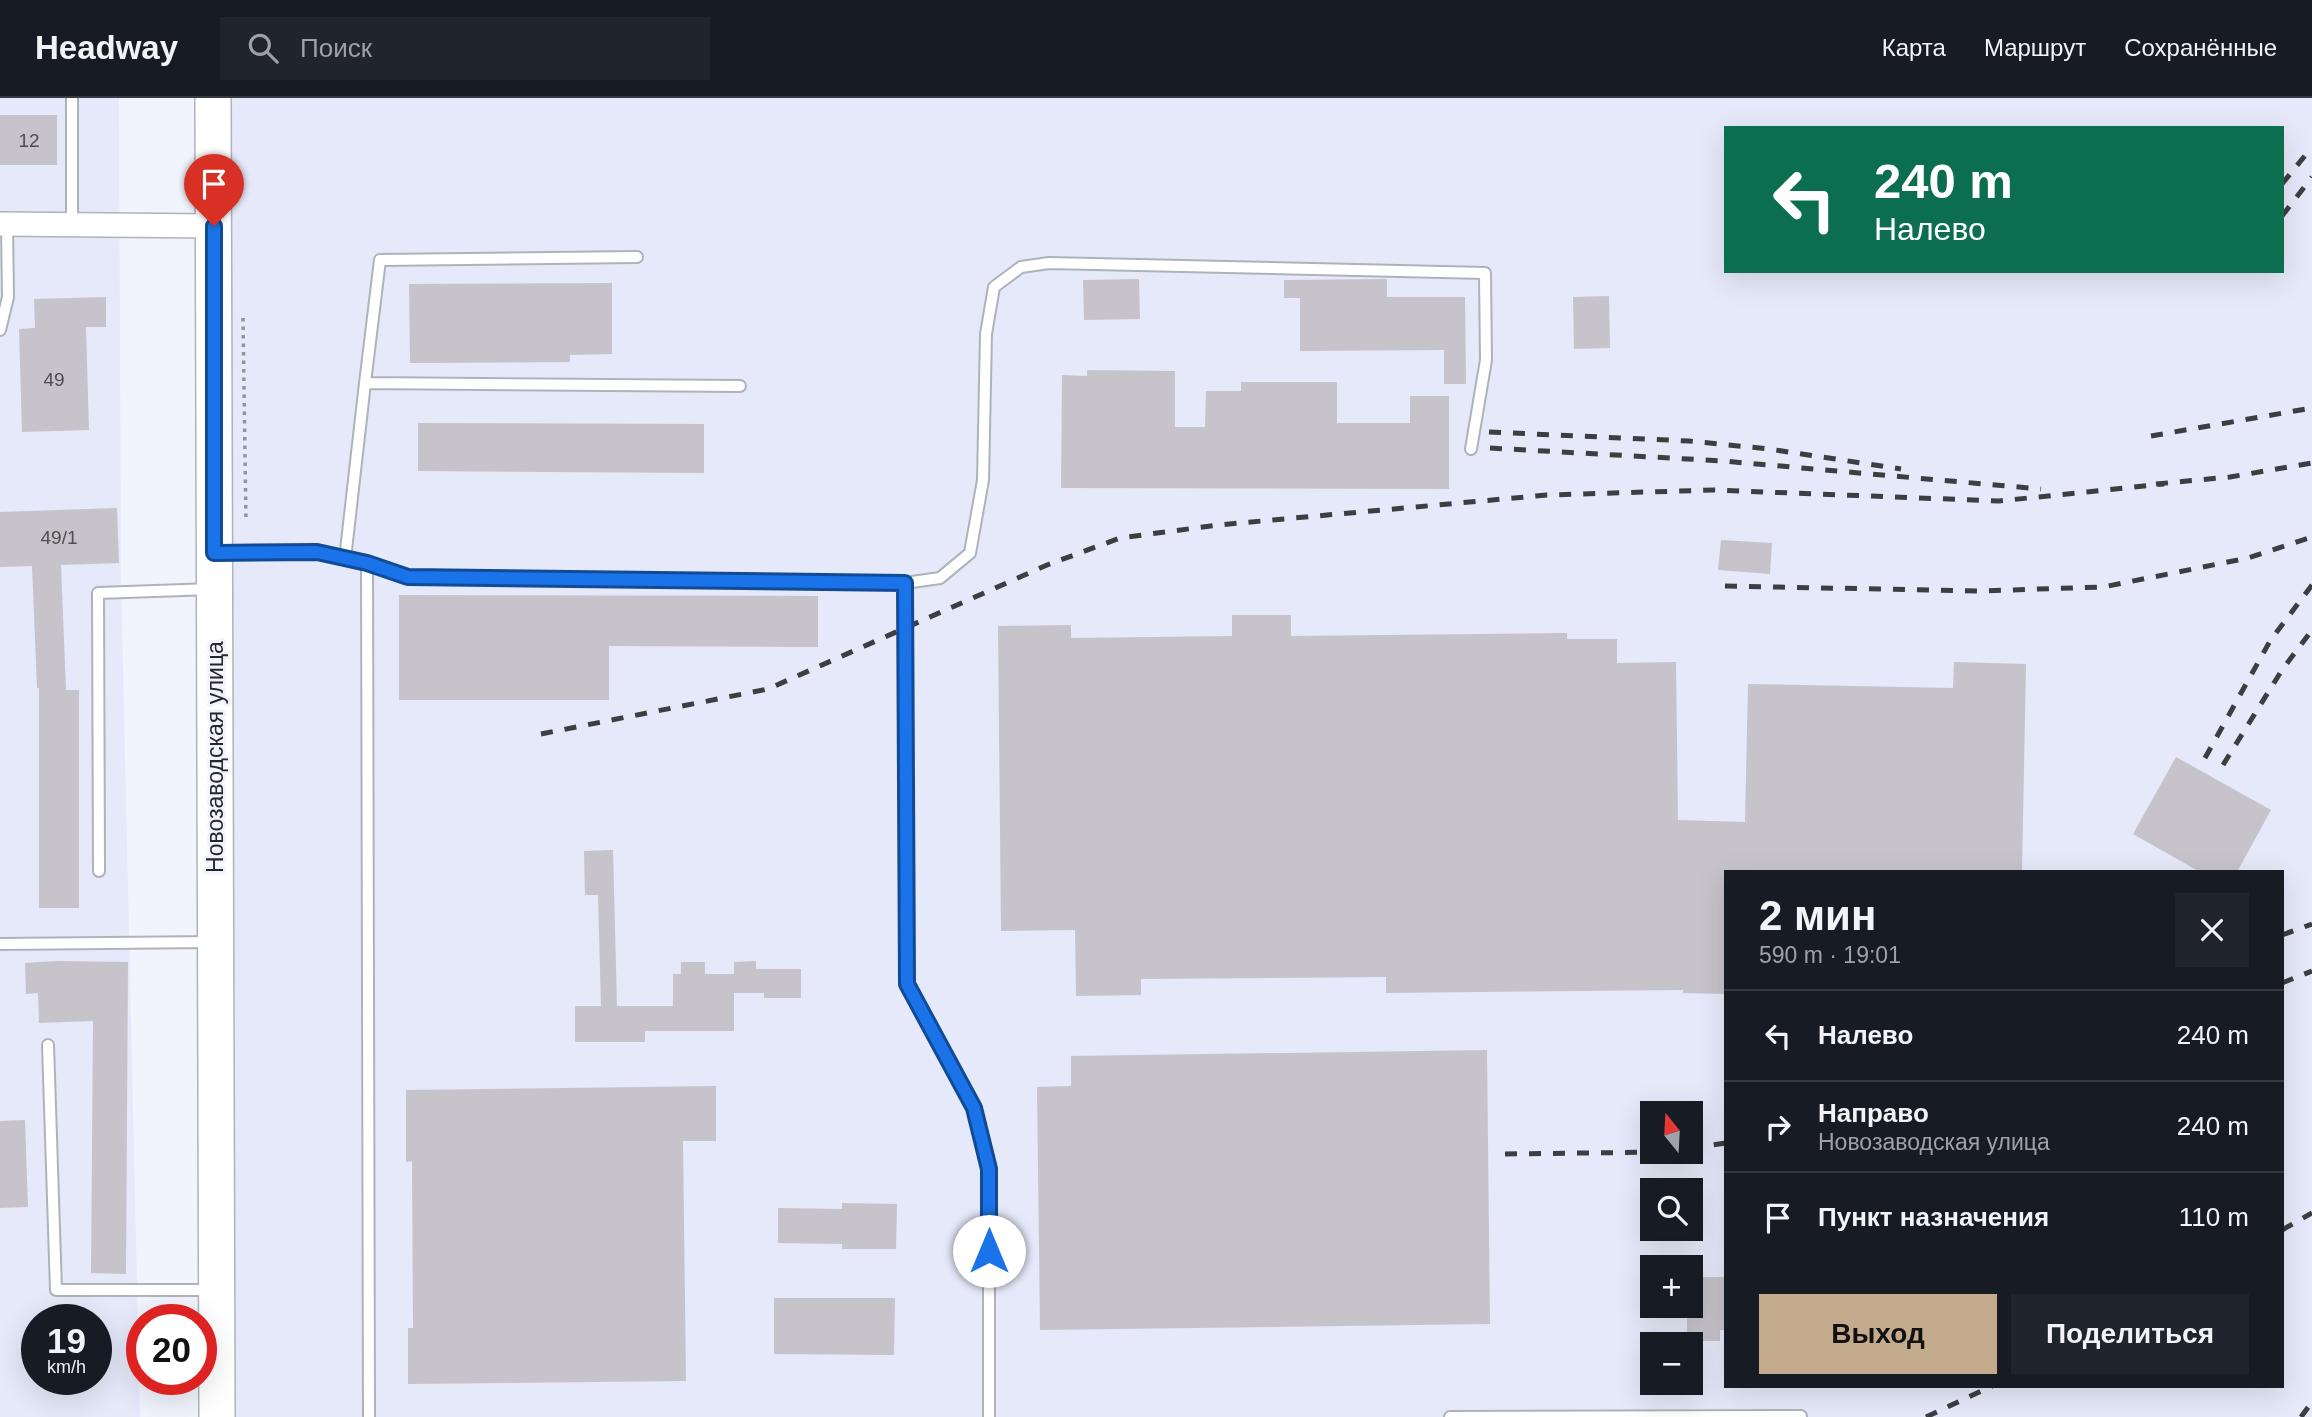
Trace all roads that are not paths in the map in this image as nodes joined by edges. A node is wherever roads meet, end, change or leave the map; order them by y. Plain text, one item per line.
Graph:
1 (72, 98) edge
2 (213, 98) edge
3 (4, 224) edge
4 (72, 225) junction
5 (214, 226) junction
6 (637, 257) dead end
7 (0, 330) edge
8 (365, 383) junction
9 (740, 386) dead end
10 (1471, 449) dead end
11 (214, 553) junction
12 (345, 559) junction
13 (367, 563) junction
14 (905, 583) junction
15 (214, 589) junction
16 (99, 871) dead end
17 (215, 942) junction
18 (0, 944) edge
19 (48, 1045) dead end
20 (216, 1290) junction
21 (1801, 1416) edge
22 (217, 1417) edge
23 (369, 1417) edge
24 (989, 1417) edge
25 (1450, 1417) edge

1 - 4 lane
2 - 5 main road, Новозаводская улица
3 - 4 street
3 - 7 lane
4 - 5 street
5 - 11 main road, Новозаводская улица
6 - 8 lane
8 - 9 lane
8 - 12 lane
10 - 14 lane
11 - 12 lane
11 - 15 main road, Новозаводская улица
12 - 13 lane
13 - 14 lane
13 - 23 lane
14 - 24 lane
15 - 16 lane
15 - 17 main road, Новозаводская улица
17 - 18 lane
17 - 20 main road, Новозаводская улица
19 - 20 lane
20 - 22 main road, Новозаводская улица
21 - 25 lane

